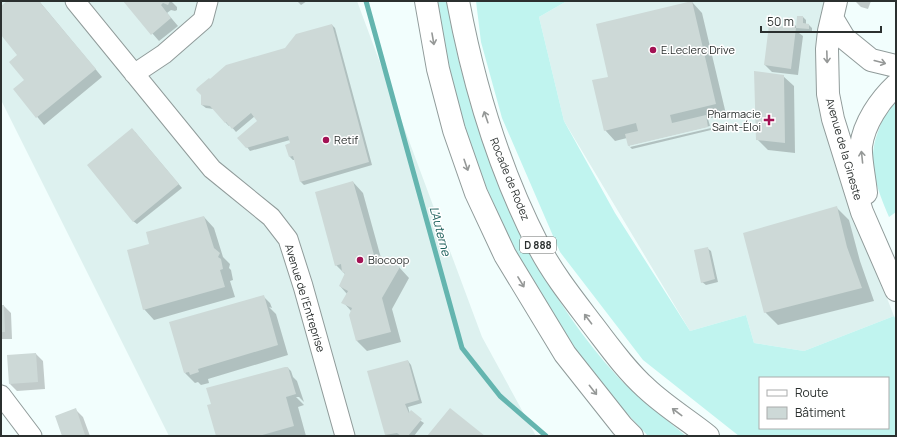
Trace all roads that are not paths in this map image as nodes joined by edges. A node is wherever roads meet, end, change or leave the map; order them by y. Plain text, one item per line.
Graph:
1 (75, 1) edge
2 (208, 1) edge
3 (426, 1) edge
4 (458, 1) edge
5 (834, 10) edge
6 (896, 66) edge
7 (134, 74) junction
8 (896, 85) edge
9 (896, 268) edge
10 (896, 290) edge
11 (1, 395) edge
12 (32, 436) edge
13 (345, 436) edge
14 (632, 436) edge
15 (708, 436) edge

1 - 7 street, Avenue de l'Entreprise
2 - 7 street
3 -> 14 main road, D 888
15 -> 4 main road, Rocade de Rodez / D 888
5 -> 6 main road
5 -> 10 main road, Avenue de la Gineste
7 - 13 street, Avenue de l'Entreprise
9 -> 8 main road, Avenue de la Gineste
11 - 12 street

